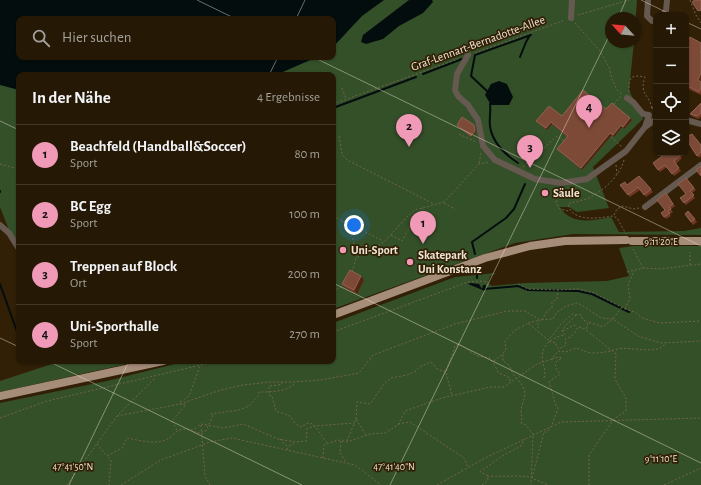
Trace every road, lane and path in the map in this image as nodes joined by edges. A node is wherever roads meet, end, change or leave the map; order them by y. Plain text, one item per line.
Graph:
1 (572, 0) edge
2 (630, 0) edge
3 (648, 0) edge
4 (667, 0) edge
5 (690, 0) edge
6 (665, 12) edge
7 (570, 18) junction
8 (653, 21) edge
9 (701, 23) edge
10 (468, 55) junction
11 (342, 88) dead end
12 (627, 98) junction
13 (346, 99) junction
14 (336, 103) edge
15 (613, 104) edge
16 (653, 107) edge
17 (655, 120) edge
18 (689, 120) edge
19 (701, 124) edge
20 (646, 127) junction
21 (460, 134) dead end
22 (339, 136) dead end
23 (610, 136) edge
24 (568, 144) edge
25 (483, 146) junction
26 (626, 151) junction
27 (495, 160) junction
28 (0, 164) edge
29 (479, 164) junction
30 (701, 164) edge
31 (16, 168) edge
32 (518, 171) junction
33 (561, 183) junction
34 (444, 202) junction
35 (434, 204) junction
36 (645, 207) joint
37 (423, 208) junction
38 (455, 209) dead end
39 (569, 211) junction
40 (613, 216) junction
41 (336, 218) edge
42 (341, 220) junction
43 (0, 225) edge
44 (624, 231) dead end
45 (390, 235) junction
46 (701, 241) edge
47 (384, 242) junction
48 (16, 244) edge
49 (633, 250) dead end
50 (690, 252) dead end
51 (356, 258) junction
52 (701, 264) edge
53 (690, 265) junction
54 (643, 268) junction
55 (634, 270) junction
56 (352, 272) edge
57 (627, 272) dead end
58 (484, 281) junction
59 (488, 283) dead end
60 (346, 284) edge
61 (484, 284) dead end
62 (518, 284) dead end
63 (336, 289) edge
64 (558, 290) junction
65 (622, 307) junction
66 (625, 309) junction
67 (336, 314) edge
68 (576, 314) junction
69 (613, 319) junction
70 (541, 320) junction
71 (701, 321) edge
72 (588, 322) junction
73 (528, 323) junction
74 (578, 327) junction
75 (537, 329) junction
76 (586, 330) junction
77 (336, 331) edge
78 (562, 331) junction
79 (548, 340) junction
80 (701, 341) edge
81 (665, 342) junction
82 (612, 352) junction
83 (503, 354) junction
84 (552, 359) junction
85 (494, 361) junction
86 (542, 362) junction
87 (149, 364) edge
88 (207, 364) edge
89 (200, 366) junction
90 (446, 372) junction
91 (156, 377) junction
92 (516, 378) junction
93 (544, 378) dead end
94 (283, 382) junction
95 (295, 382) junction
96 (510, 382) junction
97 (269, 392) junction
98 (0, 396) edge
99 (452, 396) junction
100 (180, 404) junction
101 (117, 416) junction
102 (0, 418) edge
103 (701, 418) edge
104 (356, 419) junction
105 (614, 420) junction
106 (354, 423) junction
107 (201, 424) junction
108 (398, 425) junction
109 (208, 426) junction
110 (314, 426) junction
111 (552, 426) junction
112 (178, 430) junction
113 (193, 430) junction
114 (202, 432) junction
115 (533, 434) junction
116 (366, 435) junction
117 (280, 439) junction
118 (524, 439) junction
119 (341, 441) junction
120 (296, 442) junction
121 (347, 442) junction
122 (97, 444) junction
123 (204, 444) junction
124 (327, 444) junction
125 (288, 447) junction
126 (287, 450) junction
127 (107, 456) junction
128 (323, 458) junction
129 (348, 464) junction
130 (469, 468) junction
131 (701, 468) edge
132 (487, 476) junction
133 (532, 478) junction
134 (126, 482) junction
135 (67, 485) edge
136 (109, 485) edge
137 (121, 485) edge
138 (127, 485) edge
139 (210, 485) edge
140 (381, 485) edge
141 (437, 485) edge
142 (482, 485) edge
143 (531, 485) edge
144 (548, 485) edge
145 (589, 485) edge
146 (664, 485) edge

1 - 7 street
2 - 7 path, Graf-Lennart-Bernadotte-Allee
3 - 8 street
4 - 6 street
5 - 9 path
7 - 10 path, Graf-Lennart-Bernadotte-Allee
7 - 12 path
10 - 13 path, Graf-Lennart-Bernadotte-Allee
10 - 25 street
11 - 13 path
12 - 15 path
12 - 16 path
12 - 20 street
13 - 14 path, Graf-Lennart-Bernadotte-Allee
17 - 20 street
18 - 19 street
20 - 26 street
21 - 25 path
22 - 35 path
23 - 26 path
24 - 32 path
25 - 27 street
25 - 29 path
26 - 33 street
26 - 39 path
27 - 29 path
27 - 32 street
28 - 31 path
29 - 34 path
30 - 36 street
32 - 33 street
33 - 39 path
34 - 35 path
34 - 38 path
35 - 37 path
36 - 40 path
37 - 45 path
37 - 45 path
39 - 40 path
40 - 44 path
41 - 42 path
42 - 47 path
42 - 51 path
43 - 48 street
45 - 47 path
46 - 67 main road
47 - 51 path
49 - 54 path
50 - 53 path
51 - 56 path
52 - 53 path
53 - 54 path
54 - 55 path
55 - 57 path
55 - 66 path
58 - 59 path
58 - 61 path
58 - 77 path
60 - 63 path
62 - 64 path
64 - 65 path
64 - 70 path
65 - 66 path
65 - 69 path
66 - 71 path
68 - 72 path
68 - 78 path
68 - 79 path
69 - 70 path
69 - 72 path
69 - 81 path
70 - 73 path
70 - 75 path
70 - 95 path
72 - 76 path
73 - 75 path
73 - 83 path
74 - 76 path
74 - 78 path
74 - 79 path
75 - 79 path
76 - 82 path
78 - 79 path
79 - 86 path
80 - 81 path
81 - 82 path
82 - 84 path
82 - 105 path
83 - 85 path
83 - 92 path
84 - 86 path
84 - 111 path
85 - 90 path
85 - 96 path
86 - 92 path
86 - 93 path
87 - 98 main road
88 - 89 path
89 - 91 path
89 - 100 path
90 - 99 path
90 - 104 path
91 - 101 path
91 - 102 path
92 - 96 path
92 - 115 path
94 - 95 path
94 - 97 path
94 - 100 path
95 - 97 path
96 - 99 path
97 - 109 path
97 - 110 path
99 - 108 path
100 - 101 path
100 - 112 path
101 - 122 path
103 - 105 path
104 - 106 path
104 - 116 path
105 - 111 path
105 - 145 path
106 - 110 path
106 - 121 path
107 - 109 path
107 - 113 path
107 - 114 path
108 - 116 path
108 - 130 path
109 - 114 path
109 - 117 path
110 - 120 path
110 - 124 path
111 - 115 path
111 - 133 path
112 - 113 path
112 - 127 path
113 - 114 path
114 - 123 path
115 - 118 path
115 - 133 path
116 - 121 path
117 - 120 path
117 - 125 path
118 - 130 path
118 - 132 path
119 - 121 path
119 - 124 path
119 - 129 path
120 - 125 path
122 - 127 path
122 - 135 path
123 - 126 path
123 - 134 path
123 - 139 path
124 - 128 path
125 - 126 path
126 - 128 path
127 - 136 path
128 - 129 path
129 - 140 path
130 - 141 path
131 - 146 path
132 - 133 path
132 - 142 path
133 - 143 path
133 - 144 path
134 - 137 path
134 - 138 path

